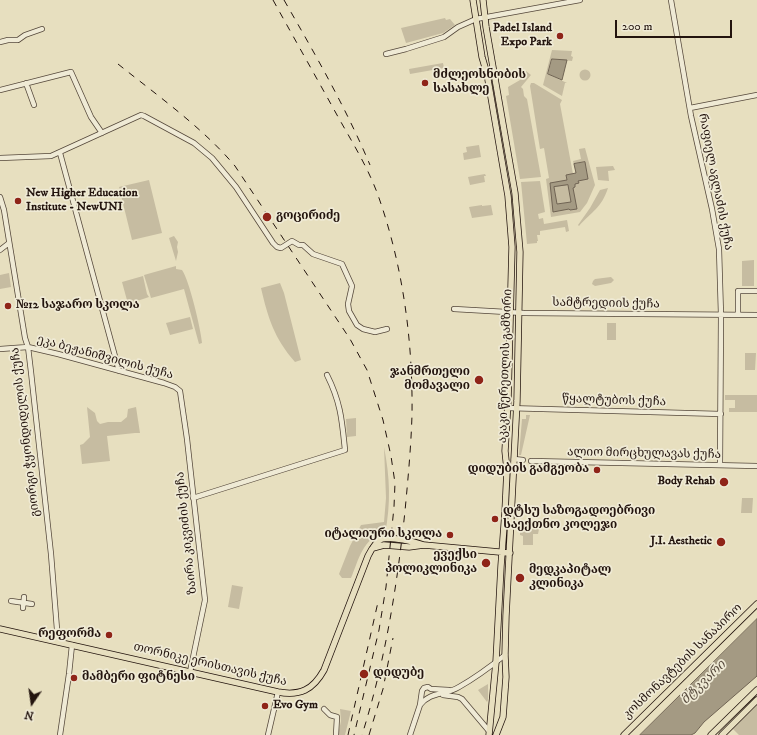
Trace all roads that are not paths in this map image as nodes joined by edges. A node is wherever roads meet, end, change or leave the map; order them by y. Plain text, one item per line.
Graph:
1 (473, 0) edge
2 (483, 0) edge
3 (580, 0) edge
4 (671, 0) edge
5 (485, 18) junction
6 (476, 19) junction
7 (42, 29) dead end
8 (0, 42) edge
9 (386, 54) dead end
10 (26, 83) junction
11 (0, 90) edge
12 (757, 95) edge
13 (34, 105) dead end
14 (690, 108) junction
15 (102, 133) junction
16 (60, 153) junction
17 (0, 158) edge
18 (8, 158) junction
19 (0, 162) edge
20 (0, 197) edge
21 (9, 243) junction
22 (0, 250) edge
23 (757, 291) edge
24 (454, 309) dead end
25 (510, 313) junction
26 (520, 313) junction
27 (721, 315) junction
28 (738, 315) junction
29 (757, 315) edge
30 (386, 329) dead end
31 (28, 347) junction
32 (0, 349) edge
33 (119, 371) junction
34 (327, 375) dead end
35 (180, 391) joint
36 (507, 408) junction
37 (516, 408) junction
38 (721, 414) junction
39 (514, 460) junction
40 (523, 460) dead end
41 (531, 461) dead end
42 (720, 465) junction
43 (757, 466) edge
44 (193, 498) junction
45 (502, 552) junction
46 (510, 553) junction
47 (11, 601) dead end
48 (32, 604) dead end
49 (757, 604) edge
50 (0, 629) edge
51 (58, 642) junction
52 (72, 645) junction
53 (505, 655) junction
54 (496, 662) junction
55 (190, 672) junction
56 (431, 689) junction
57 (454, 689) junction
58 (757, 690) edge
59 (278, 692) junction
60 (439, 694) junction
61 (427, 695) junction
62 (757, 700) edge
63 (324, 709) dead end
64 (490, 734) edge
65 (60, 735) edge
66 (268, 735) edge
67 (336, 735) edge
68 (410, 735) edge
69 (496, 735) edge
70 (624, 735) edge
71 (711, 735) edge
72 (722, 735) edge

1 - 6 main road, აკაკი წერეთლის გამზირი
2 - 5 main road, აკაკი წერეთლის გამზირი
3 - 5 street
4 - 14 street, რაფიელ აგლაძის ქუჩა
5 - 6 street
5 - 26 main road, აკაკი წერეთლის გამზირი
6 - 9 street
6 - 25 main road, აკაკი წერეთლის გამზირი
7 - 8 street
10 - 11 street
10 - 13 street
10 - 15 street
12 - 14 street
14 - 27 street, რაფიელ აგლაძის ქუჩა
15 - 16 street
15 - 30 street
16 - 18 street
16 - 33 street
17 - 18 street
18 - 19 street
20 - 21 street, გიორგი ჭყონდიდელის ქუჩა
21 - 22 street
21 - 31 street, გიორგი ჭყონდიდელის ქუჩა
23 - 28 street
24 - 25 street, სამტრედიის ქუჩა
25 - 26 street, სამტრედიის ქუჩა
25 - 36 main road, აკაკი წერეთლის გამზირი
26 - 27 street, სამტრედიის ქუჩა
26 - 37 main road, აკაკი წერეთლის გამზირი
27 - 28 street, სამტრედიის ქუჩა
27 - 38 street, რაფიელ აგლაძის ქუჩა
28 - 29 street, სამტრედიის ქუჩა
31 - 32 street, ეკა ბეჟანიშვილის ქუჩა
31 - 33 street, ეკა ბეჟანიშვილის ქუჩა
31 - 51 street, გიორგი ჭყონდიდელის ქუჩა
33 - 35 street, ეკა ბეჟანიშვილის ქუჩა
34 - 44 street
35 - 44 street, ზაირა კიკვიძის ქუჩა
36 - 37 street, წყალტუბოს ქუჩა
36 - 45 main road, აკაკი წერეთლის გამზირი
37 - 38 street, წყალტუბოს ქუჩა
37 - 39 main road, აკაკი წერეთლის გამზირი
38 - 42 street, რაფიელ აგლაძის ქუჩა
39 - 40 street
39 - 46 main road, აკაკი წერეთლის გამზირი
41 - 42 street, ალიო მირცხულავას ქუჩა
42 - 43 street, ალიო მირცხულავას ქუჩა
44 - 55 street, ზაირა კიკვიძის ქუჩა
45 - 46 main road, თორნიკე ერისთავის ქუჩა
45 - 54 main road, აკაკი წერეთლის გამზირი
45 - 59 main road, თორნიკე ერისთავის ქუჩა
46 - 53 main road, აკაკი წერეთლის გამზირი
47 - 48 street
49 - 70 main road, კოსმონავტების სანაპირო
50 - 51 main road, თორნიკე ერისთავის ქუჩა
51 - 52 main road, თორნიკე ერისთავის ქუჩა
52 - 55 main road, თორნიკე ერისთავის ქუჩა
52 - 65 street
53 - 54 street
53 - 69 main road, აკაკი წერეთლის გამზირი
54 - 57 street
54 - 64 main road, აკაკი წერეთლის გამზირი
55 - 59 main road, თორნიკე ერისთავის ქუჩა
56 - 57 street
56 - 61 street
56 - 61 street
57 - 60 street
58 - 71 main road
59 - 66 street
60 - 61 street
60 - 64 street
61 - 68 street
62 - 72 main road
63 - 67 street

